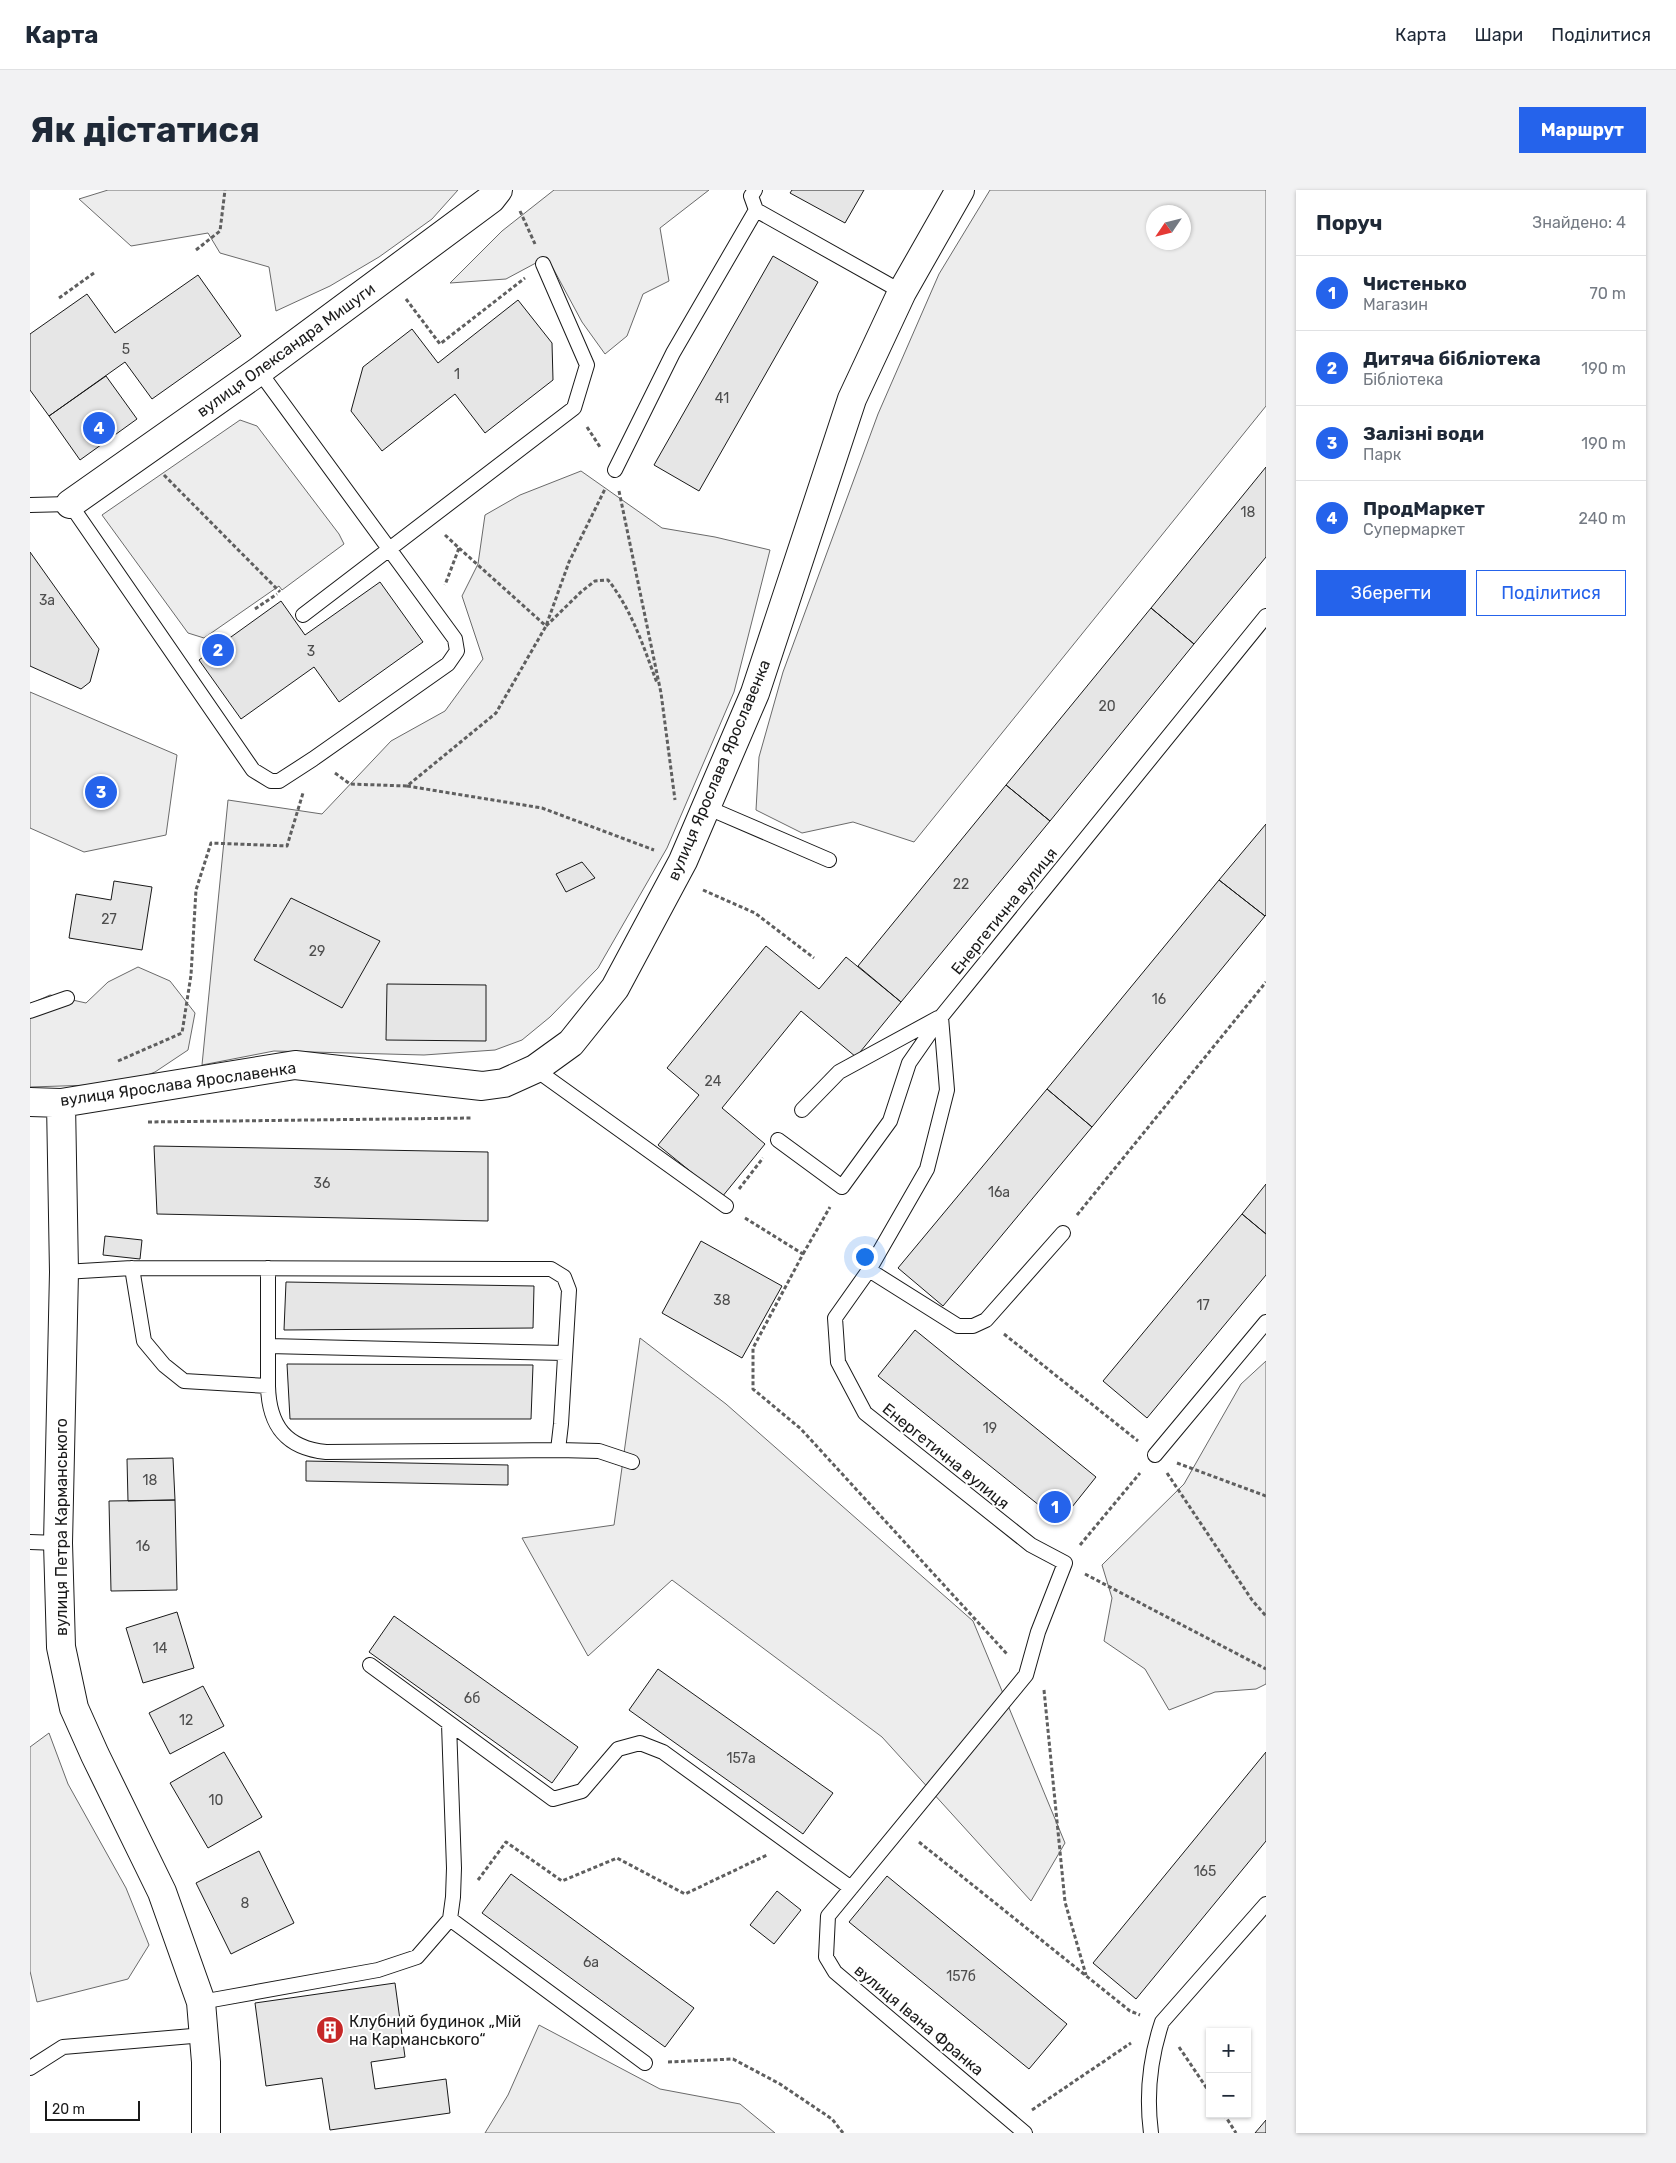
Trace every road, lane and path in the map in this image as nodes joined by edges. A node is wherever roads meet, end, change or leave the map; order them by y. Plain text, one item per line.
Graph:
1 (225, 190) edge
2 (498, 190) edge
3 (755, 190) edge
4 (960, 190) edge
5 (756, 210) junction
6 (196, 250) dead end
7 (543, 264) joint
8 (94, 273) dead end
9 (388, 275) junction
10 (902, 292) junction
11 (59, 298) dead end
12 (259, 370) junction
13 (574, 408) junction
14 (142, 453) junction
15 (615, 470) junction
16 (70, 504) junction
17 (30, 506) edge
18 (429, 520) junction
19 (459, 548) junction
20 (391, 550) junction
21 (255, 610) dead end
22 (435, 612) junction
23 (303, 616) dead end
24 (1266, 616) edge
25 (546, 626) junction
26 (661, 693) junction
27 (314, 759) junction
28 (408, 786) junction
29 (675, 802) dead end
30 (706, 807) junction
31 (829, 860) dead end
32 (679, 869) junction
33 (814, 958) dead end
34 (1266, 982) edge
35 (68, 998) dead end
36 (30, 1011) edge
37 (941, 1017) junction
38 (182, 1033) dead end
39 (536, 1069) junction
40 (30, 1102) edge
41 (61, 1103) junction
42 (802, 1110) dead end
43 (480, 1118) dead end
44 (141, 1122) dead end
45 (778, 1140) dead end
46 (842, 1187) junction
47 (726, 1206) joint
48 (1063, 1233) joint
49 (803, 1254) junction
50 (132, 1268) junction
51 (268, 1268) junction
52 (869, 1270) junction
53 (64, 1272) junction
54 (986, 1320) junction
55 (1266, 1322) edge
56 (268, 1346) junction
57 (565, 1353) junction
58 (268, 1386) junction
59 (558, 1450) junction
60 (1155, 1455) junction
61 (632, 1462) dead end
62 (1266, 1496) edge
63 (30, 1542) edge
64 (58, 1543) junction
65 (1065, 1563) junction
66 (1266, 1616) edge
67 (370, 1665) dead end
68 (1266, 1669) edge
69 (1026, 1675) junction
70 (1043, 1680) dead end
71 (449, 1724) junction
72 (900, 1828) junction
73 (789, 1844) junction
74 (851, 1888) junction
75 (1266, 1904) edge
76 (450, 1919) junction
77 (1086, 1976) junction
78 (201, 2002) junction
79 (1130, 2011) dead end
80 (1162, 2022) junction
81 (204, 2035) junction
82 (645, 2064) joint
83 (30, 2068) edge
84 (1206, 2088) edge
85 (1227, 2118) edge
86 (1013, 2123) junction
87 (206, 2133) edge
88 (843, 2133) edge
89 (1025, 2133) edge
90 (1150, 2133) edge
91 (1236, 2133) edge

1 - 6 path
2 - 9 street, вулиця Олександра Мишуги
3 - 5 lane
4 - 10 street, вулиця Ярослава Ярославенка
5 - 10 lane
5 - 15 lane
7 - 9 path
7 - 13 lane
8 - 11 path
9 - 12 street, вулиця Олександра Мишуги
10 - 30 street, вулиця Ярослава Ярославенка
12 - 14 street, вулиця Олександра Мишуги
12 - 20 lane
13 - 15 path
13 - 18 lane
14 - 16 street, вулиця Олександра Мишуги
14 - 21 path
15 - 25 path
15 - 26 path
16 - 17 lane
16 - 27 lane
18 - 19 path
18 - 20 lane
19 - 22 path
19 - 25 path
20 - 22 lane
20 - 23 lane
22 - 27 lane
24 - 37 lane, Енергетична вулиця
25 - 26 path
25 - 28 path
26 - 29 path
27 - 28 path
27 - 38 path
28 - 32 path
30 - 31 lane
30 - 32 street, вулиця Ярослава Ярославенка
32 - 33 path
32 - 39 street, вулиця Ярослава Ярославенка
34 - 48 path
35 - 36 lane
37 - 42 lane
37 - 46 lane
37 - 52 lane, Енергетична вулиця
39 - 41 street, вулиця Ярослава Ярославенка
39 - 47 lane
40 - 41 street, вулиця Ярослава Ярославенка
41 - 53 street, вулиця Петра Карманського
43 - 44 path
45 - 46 lane
46 - 49 path
47 - 49 path
48 - 54 lane
49 - 69 path
50 - 51 lane
50 - 53 lane
50 - 58 lane
51 - 56 lane
51 - 57 lane
52 - 54 lane
52 - 65 lane, Енергетична вулиця
53 - 64 street, вулиця Петра Карманського
54 - 60 path
55 - 60 lane
56 - 57 lane
56 - 58 lane
57 - 59 lane
58 - 59 lane
59 - 61 lane
60 - 62 path
60 - 65 path
60 - 66 path
63 - 64 lane
64 - 78 street, вулиця Петра Карманського
65 - 68 path
65 - 69 lane
67 - 71 lane
69 - 72 lane
70 - 77 path
71 - 73 lane
71 - 76 lane
72 - 74 lane
72 - 77 path
73 - 74 lane
73 - 76 path
74 - 86 lane, вулиця Івана Франка
75 - 80 lane
76 - 78 lane
76 - 82 lane
77 - 79 path
78 - 81 street, вулиця Петра Карманського
80 - 84 path
80 - 86 path
80 - 90 lane
81 - 83 lane
81 - 87 street, вулиця Петра Карманського
82 - 88 path
85 - 91 path
86 - 89 lane, вулиця Івана Франка

